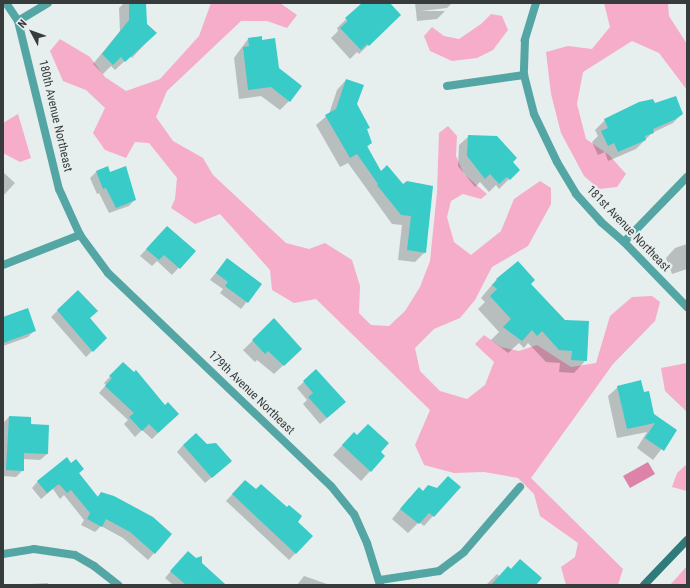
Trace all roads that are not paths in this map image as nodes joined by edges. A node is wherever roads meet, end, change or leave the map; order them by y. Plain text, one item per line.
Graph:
1 (6, 3) edge
2 (48, 3) edge
3 (536, 3) edge
4 (18, 21) junction
5 (524, 75) junction
6 (447, 86) dead end
7 (687, 177) edge
8 (80, 235) junction
9 (624, 242) junction
10 (3, 265) edge
11 (687, 307) edge
12 (520, 487) dead end
13 (687, 540) edge
14 (3, 554) edge
15 (380, 582) edge
16 (118, 585) edge
17 (644, 585) edge

1 - 4 street, 180th Avenue Northeast
2 - 4 street
3 - 5 street, 181st Avenue Northeast
4 - 8 street, 180th Avenue Northeast
5 - 6 street
5 - 9 street, 181st Avenue Northeast
7 - 9 street
8 - 10 street
8 - 15 street, 179th Avenue Northeast
9 - 11 street, 181st Avenue Northeast
12 - 15 street
13 - 17 street
14 - 16 street

